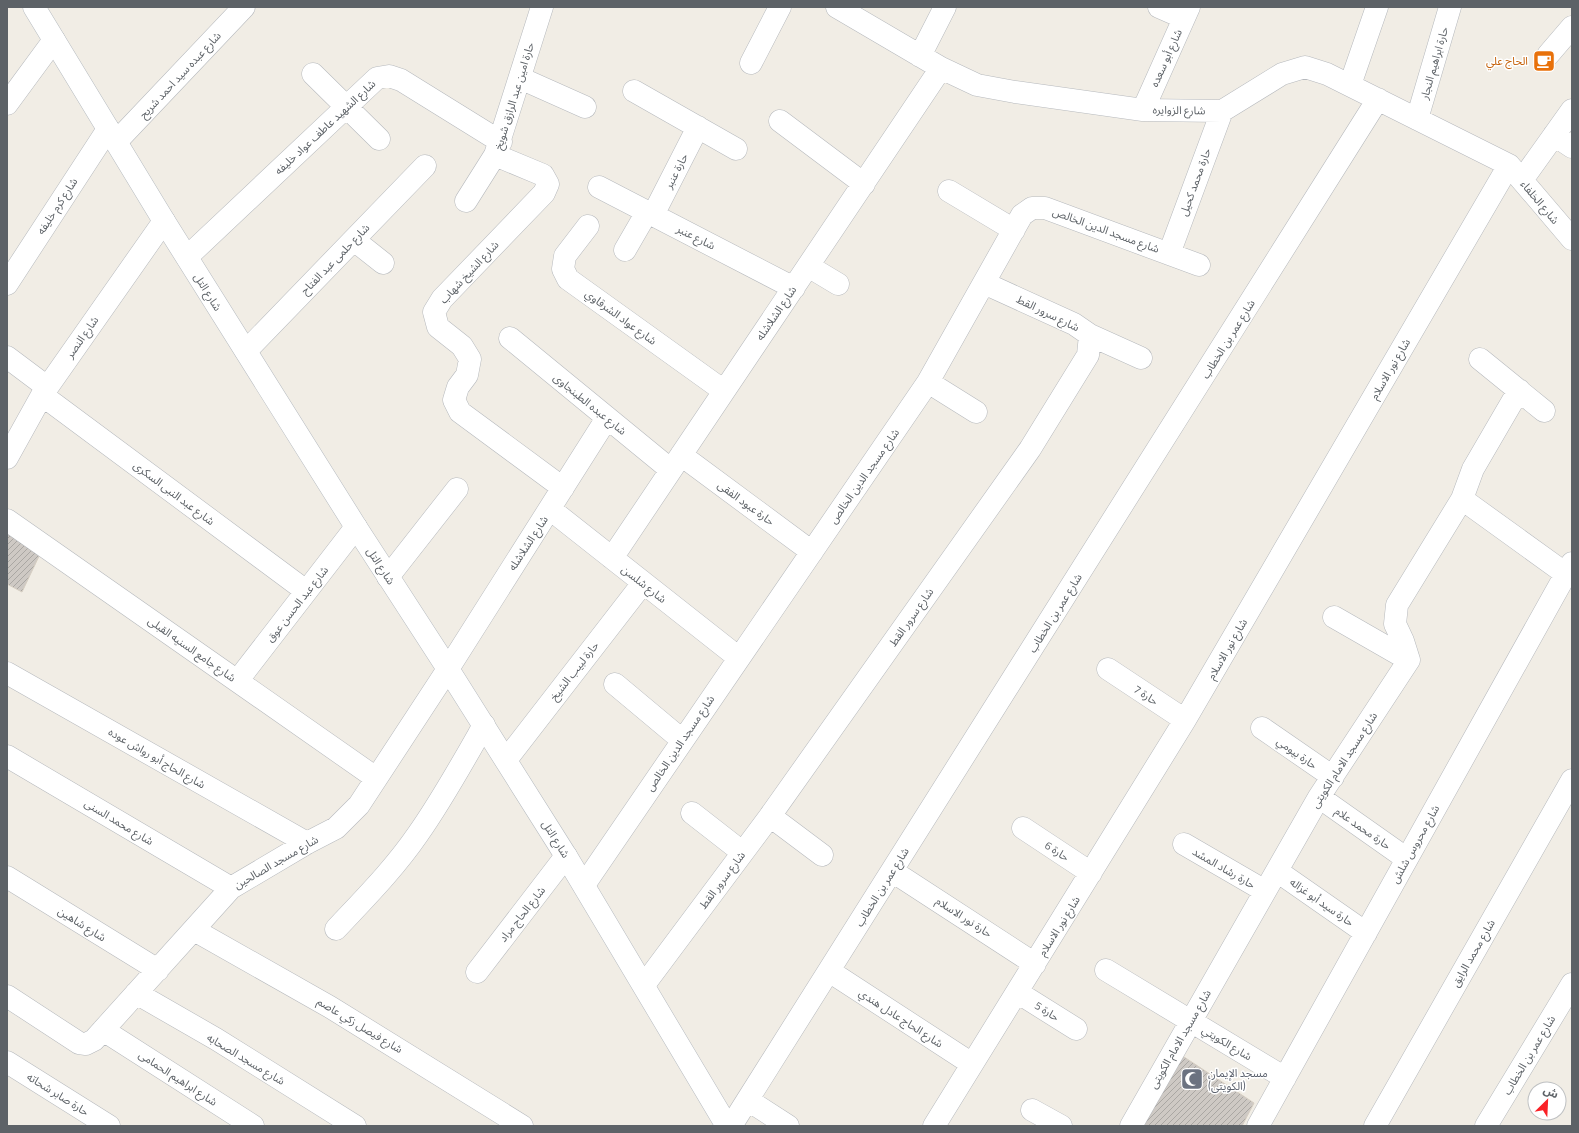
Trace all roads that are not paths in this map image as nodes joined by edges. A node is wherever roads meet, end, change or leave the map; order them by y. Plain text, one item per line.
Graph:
1 (34, 7) edge
2 (244, 7) edge
3 (542, 7) edge
4 (780, 7) edge
5 (837, 7) edge
6 (945, 7) edge
7 (1159, 7) edge
8 (1377, 7) edge
9 (1450, 7) edge
10 (1186, 13) edge
11 (1572, 28) edge
12 (54, 40) junction
13 (1548, 55) dead end
14 (920, 56) junction
15 (751, 63) dead end
16 (941, 68) junction
17 (313, 74) dead end
18 (520, 78) junction
19 (1350, 85) junction
20 (634, 91) dead end
21 (1378, 100) junction
22 (7, 104) edge
23 (346, 107) junction
24 (585, 107) dead end
25 (1143, 110) junction
26 (1572, 110) edge
27 (1222, 111) junction
28 (1417, 119) junction
29 (780, 121) dead end
30 (698, 127) junction
31 (112, 135) junction
32 (1554, 135) junction
33 (378, 140) dead end
34 (1572, 147) edge
35 (498, 148) junction
36 (736, 149) dead end
37 (425, 166) dead end
38 (1515, 173) junction
39 (864, 184) junction
40 (599, 187) dead end
41 (949, 191) dead end
42 (466, 201) dead end
43 (650, 214) junction
44 (164, 221) junction
45 (588, 226) dead end
46 (1014, 230) junction
47 (354, 240) junction
48 (1572, 240) edge
49 (625, 250) dead end
50 (1169, 254) junction
51 (187, 258) junction
52 (383, 263) dead end
53 (1199, 265) dead end
54 (808, 266) junction
55 (984, 283) junction
56 (7, 284) edge
57 (838, 284) dead end
58 (794, 288) junction
59 (1090, 335) junction
60 (510, 338) dead end
61 (246, 352) junction
62 (7, 358) edge
63 (1141, 358) dead end
64 (1480, 359) dead end
65 (928, 382) junction
66 (1519, 390) junction
67 (45, 391) junction
68 (724, 391) junction
69 (1544, 411) dead end
70 (976, 412) dead end
71 (607, 418) junction
72 (7, 458) edge
73 (676, 463) junction
74 (563, 488) junction
75 (456, 489) dead end
76 (1462, 499) junction
77 (550, 509) junction
78 (7, 520) edge
79 (356, 528) junction
80 (812, 552) junction
81 (612, 558) junction
82 (1569, 568) edge
83 (388, 577) junction
84 (643, 583) junction
85 (306, 591) junction
86 (1334, 617) dead end
87 (739, 658) junction
88 (1409, 660) junction
89 (448, 668) junction
90 (1108, 669) dead end
91 (7, 673) edge
92 (238, 680) junction
93 (615, 684) dead end
94 (1185, 720) junction
95 (484, 725) junction
96 (1262, 728) dead end
97 (682, 740) junction
98 (7, 756) edge
99 (506, 760) junction
100 (1333, 777) junction
101 (376, 778) junction
102 (1572, 780) edge
103 (1319, 797) junction
104 (692, 814) dead end
105 (770, 816) junction
106 (1023, 828) dead end
107 (307, 843) junction
108 (1184, 844) dead end
109 (742, 852) junction
110 (822, 854) dead end
111 (566, 856) junction
112 (1407, 859) junction
113 (892, 871) junction
114 (1277, 871) junction
115 (1091, 873) junction
116 (7, 877) edge
117 (584, 885) junction
118 (231, 888) junction
119 (1265, 891) junction
120 (336, 928) dead end
121 (194, 930) junction
122 (1366, 932) junction
123 (1035, 964) junction
124 (158, 970) junction
125 (1106, 970) dead end
126 (829, 971) junction
127 (477, 972) dead end
128 (1572, 984) edge
129 (644, 985) junction
130 (1017, 992) junction
131 (136, 993) junction
132 (7, 996) edge
133 (1191, 1021) junction
134 (1076, 1029) dead end
135 (103, 1030) junction
136 (7, 1062) edge
137 (972, 1064) junction
138 (1285, 1078) junction
139 (748, 1100) junction
140 (1032, 1110) dead end
141 (1265, 1124) edge
142 (109, 1126) edge
143 (253, 1126) edge
144 (355, 1126) edge
145 (522, 1126) edge
146 (727, 1126) edge
147 (731, 1126) edge
148 (788, 1126) edge
149 (934, 1126) edge
150 (1062, 1126) edge
151 (1130, 1126) edge
152 (1375, 1126) edge
153 (1486, 1126) edge

1 - 12 street, شارع التل
2 - 31 street, شارع عبده سيد احمد شريح
3 - 18 street, حارة امين عبد الرازق شويخ
4 - 15 street
5 - 14 street, شارع الزوايره
6 - 14 street
7 - 10 street
8 - 19 street
9 - 28 street, حارة ابراهيم النجار
10 - 25 street, شارع أبو سعده
11 - 13 street
12 - 22 street
12 - 31 street, شارع التل
14 - 16 street, شارع الزوايره
16 - 25 street, شارع الزوايره
16 - 39 street, شارع الشلاشله
17 - 23 street
18 - 24 street
18 - 35 street, حارة امين عبد الرازق شويخ
19 - 21 street, شارع الزوايره
19 - 27 street, شارع الزوايره
20 - 30 street
21 - 28 street, شارع الزوايره
21 - 113 street, شارع عمر بن الخطاب
23 - 33 street
23 - 35 street, شارع الشهيد عاطف عواد خليفه
23 - 51 street, شارع الشهيد عاطف عواد خليفه
25 - 27 street, شارع الزوايره
26 - 32 street, شارع نور الاسلام
27 - 50 street, حارة محمد كحيل
28 - 38 street, شارع الزوايره
29 - 39 street
30 - 36 street
30 - 43 street, حارة عنبر
31 - 44 street, شارع التل
31 - 56 street, شارع كرم خليفه
32 - 34 street
32 - 38 street, شارع نور الاسلام
35 - 42 street, حارة امين عبد الرازق شويخ
35 - 74 street, شارع الشيخ شهاب
37 - 47 street, شارع حلمى عبد الفتاح
38 - 48 street, شارع الخلفاء
38 - 94 street, شارع نور الاسلام
39 - 54 street, شارع الشلاشله
40 - 43 street, شارع عنبر
41 - 46 street
43 - 49 street, حارة عنبر
43 - 58 street, شارع عنبر
44 - 51 street, شارع التل
44 - 67 street, شارع النصر
45 - 68 street, شارع عواد الشرقاوي
46 - 50 street, شارع مسجد الدين الخالص
46 - 55 street, شارع مسجد الدين الخالص
47 - 52 street
47 - 61 street, شارع حلمى عبد الفتاح
50 - 53 street, شارع مسجد الدين الخالص
51 - 61 street, شارع التل
54 - 57 street
54 - 58 street, شارع الشلاشله
55 - 59 street, شارع سرور القط
55 - 65 street, شارع مسجد الدين الخالص
58 - 68 street, شارع الشلاشله
59 - 63 street
59 - 105 street, شارع سرور القط
60 - 71 street, شارع عبده الطبنجاوى
61 - 79 street, شارع التل
62 - 67 street, شارع عبد النبى السكرى
64 - 66 street
65 - 70 street
65 - 80 street, شارع مسجد الدين الخالص
66 - 69 street
66 - 76 street
67 - 72 street, شارع النصر
67 - 85 street, شارع عبد النبى السكرى
68 - 73 street, شارع الشلاشله
71 - 73 street, شارع عبده الطبنجاوى
71 - 74 street, شارع الشلاشله
73 - 80 street, حارة عبود الفقى
73 - 81 street, شارع الشلاشله
74 - 77 street, شارع الشلاشله
75 - 83 street
76 - 82 street
76 - 88 street
77 - 81 street, شارع شلسن
77 - 89 street, شارع الشلاشله
78 - 92 street, شارع جامع السنيه القبلى
79 - 83 street, شارع التل
79 - 85 street, شارع عبد الحسن عوق
80 - 87 street, شارع مسجد الدين الخالص
81 - 84 street, شارع شلسن
82 - 112 street, شارع محروس شلش
83 - 89 street, شارع التل
84 - 87 street, شارع شلسن
84 - 99 street, حارة لبيب الشيخ
85 - 92 street, شارع عبد الحسن عوق
86 - 88 street
87 - 97 street, شارع مسجد الدين الخالص
88 - 100 street, شارع مسجد الامام الكويتى
89 - 95 street, شارع التل
89 - 101 street, شارع مسجد الصالحين
90 - 94 street, حارة 7
91 - 107 street, شارع الحاج أبو رواش عوده
92 - 101 street, شارع جامع السنيه القبلى
93 - 97 street
94 - 115 street, شارع نور الاسلام
95 - 99 street, شارع التل
95 - 120 street
96 - 100 street, حارة بيومي
97 - 117 street, شارع مسجد الدين الخالص
98 - 118 street, شارع محمد السنى
99 - 111 street, شارع التل
100 - 103 street, شارع مسجد الامام الكويتى
101 - 107 street, شارع مسجد الصالحين
102 - 152 street, شارع محمد الرايق
103 - 112 street, حارة محمد علام
103 - 114 street, شارع مسجد الامام الكويتى
104 - 109 street
105 - 109 street, شارع سرور القط
105 - 110 street
106 - 115 street, حارة 6
107 - 118 street, شارع مسجد الصالحين
108 - 119 street, حارة رشاد المشد
109 - 129 street, شارع سرور القط
111 - 117 street, شارع التل
111 - 127 street, شارع الحاج مراد
112 - 122 street, شارع محروس شلش
113 - 123 street, حارة نور الاسلام
113 - 126 street, شارع عمر بن الخطاب
114 - 119 street, شارع مسجد الامام الكويتى
114 - 122 street, حارة سيد أبو غزاله
115 - 123 street, شارع نور الاسلام
116 - 124 street, شارع شاهين
117 - 129 street, شارع التل
118 - 121 street, شارع مسجد الصالحين
119 - 133 street, شارع مسجد الامام الكويتى
121 - 124 street, شارع مسجد الصالحين
121 - 145 street, شارع فيصل زكي عاصم
122 - 138 street, شارع محروس شلش
123 - 130 street, شارع نور الاسلام
124 - 131 street, شارع مسجد الصالحين
125 - 133 street, شارع الكويتي
126 - 137 street, شارع الحاج عادل هندي
126 - 139 street, شارع عمر بن الخطاب
128 - 153 street, شارع عمر بن الخطاب
129 - 146 street, شارع التل
130 - 134 street, حارة 5
130 - 137 street, شارع نور الاسلام
131 - 135 street, شارع مسجد الصالحين
131 - 144 street, شارع مسجد الصحابه
132 - 135 street, شارع مسجد الصالحين
133 - 138 street, شارع الكويتي
133 - 151 street, شارع مسجد الامام الكويتى
135 - 143 street, شارع ابراهيم الحمامى
136 - 142 street, حارة صابر شحاته
137 - 149 street, شارع نور الاسلام
138 - 141 street, شارع محروس شلش
139 - 147 street, شارع عمر بن الخطاب
139 - 148 street
140 - 150 street

